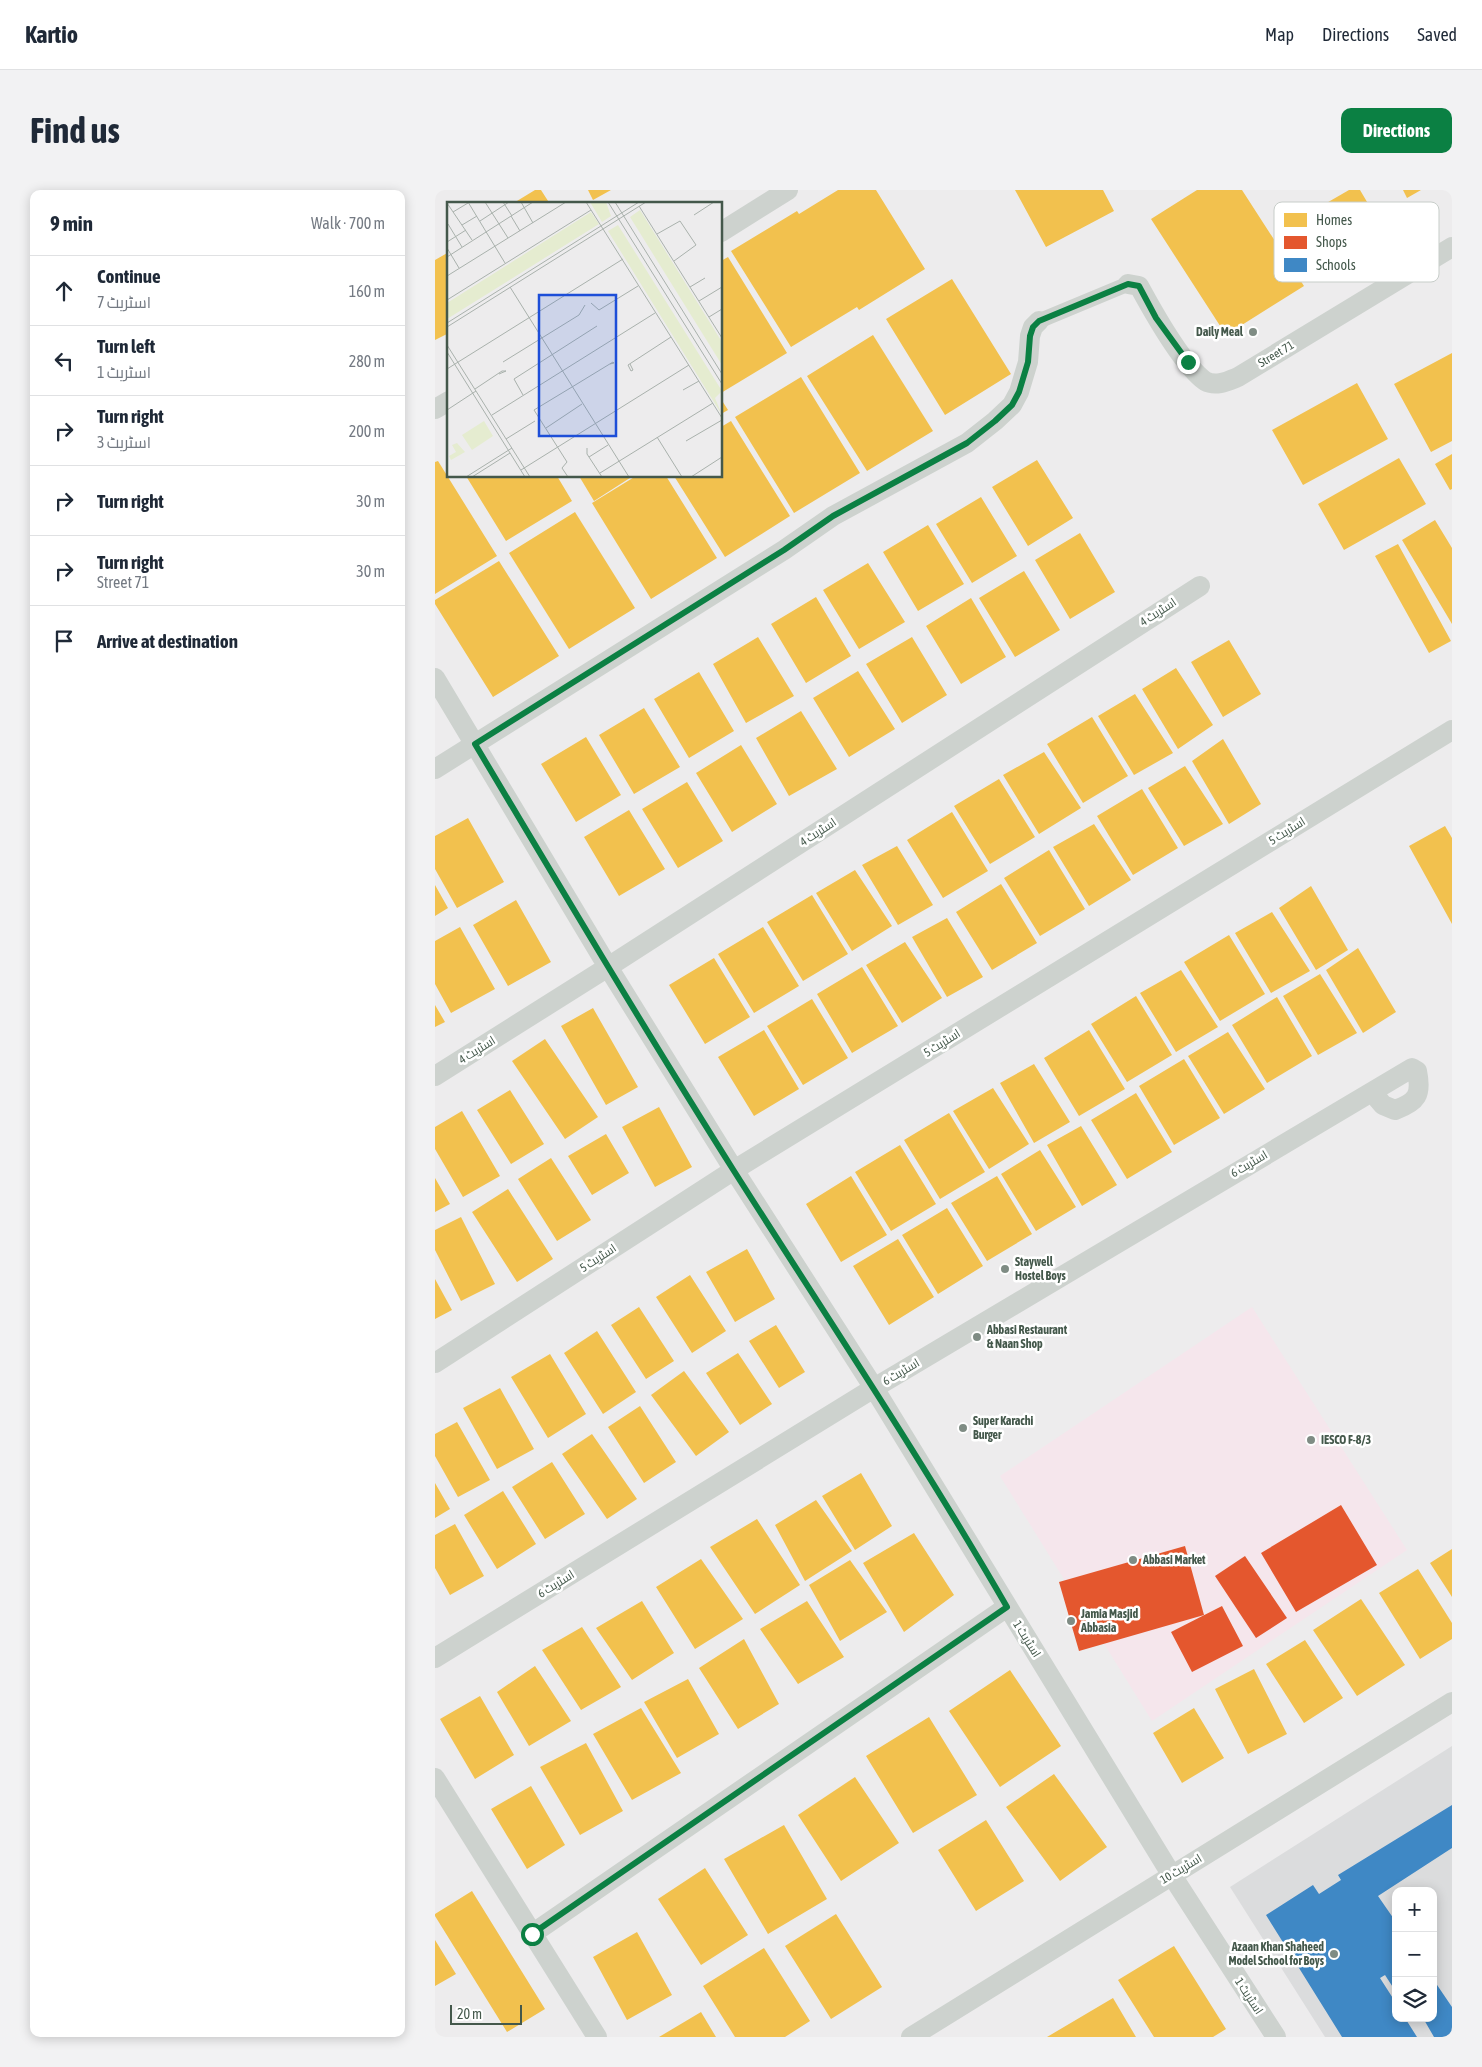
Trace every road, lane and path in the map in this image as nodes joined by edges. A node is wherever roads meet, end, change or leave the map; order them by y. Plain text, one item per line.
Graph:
1 (788, 190) edge
2 (723, 231) edge
3 (1452, 248) edge
4 (1439, 256) edge
5 (1396, 282) edge
6 (1128, 284) joint
7 (1039, 321) joint
8 (447, 402) edge
9 (435, 409) edge
10 (1200, 586) dead end
11 (435, 678) edge
12 (1452, 730) edge
13 (475, 744) junction
14 (435, 769) edge
15 (608, 968) junction
16 (435, 1076) edge
17 (1371, 1092) dead end
18 (734, 1170) junction
19 (435, 1363) edge
20 (874, 1388) junction
21 (1007, 1607) junction
22 (435, 1658) edge
23 (1452, 1702) edge
24 (435, 1778) edge
25 (1171, 1874) junction
26 (532, 1934) junction
27 (597, 2037) edge
28 (911, 2037) edge
29 (1276, 2037) edge

1 - 2 street
3 - 4 street, Street 71
5 - 6 street, Street 71
6 - 7 street
7 - 13 street
8 - 9 street
10 - 15 street, اسٹریٹ 4
11 - 13 street, اسٹریٹ 1
12 - 18 street, اسٹریٹ 5
13 - 14 street
13 - 15 street, اسٹریٹ 1
15 - 16 street, اسٹریٹ 4
15 - 18 street, اسٹریٹ 1
17 - 20 street, اسٹریٹ 6
18 - 19 street, اسٹریٹ 5
18 - 20 street, اسٹریٹ 1
20 - 21 street, اسٹریٹ 1
20 - 22 street, اسٹریٹ 6
21 - 25 street, اسٹریٹ 1
21 - 26 street
23 - 25 street, اسٹریٹ 10
24 - 26 street
25 - 28 street, اسٹریٹ 10
25 - 29 street, اسٹریٹ 1
26 - 27 street

